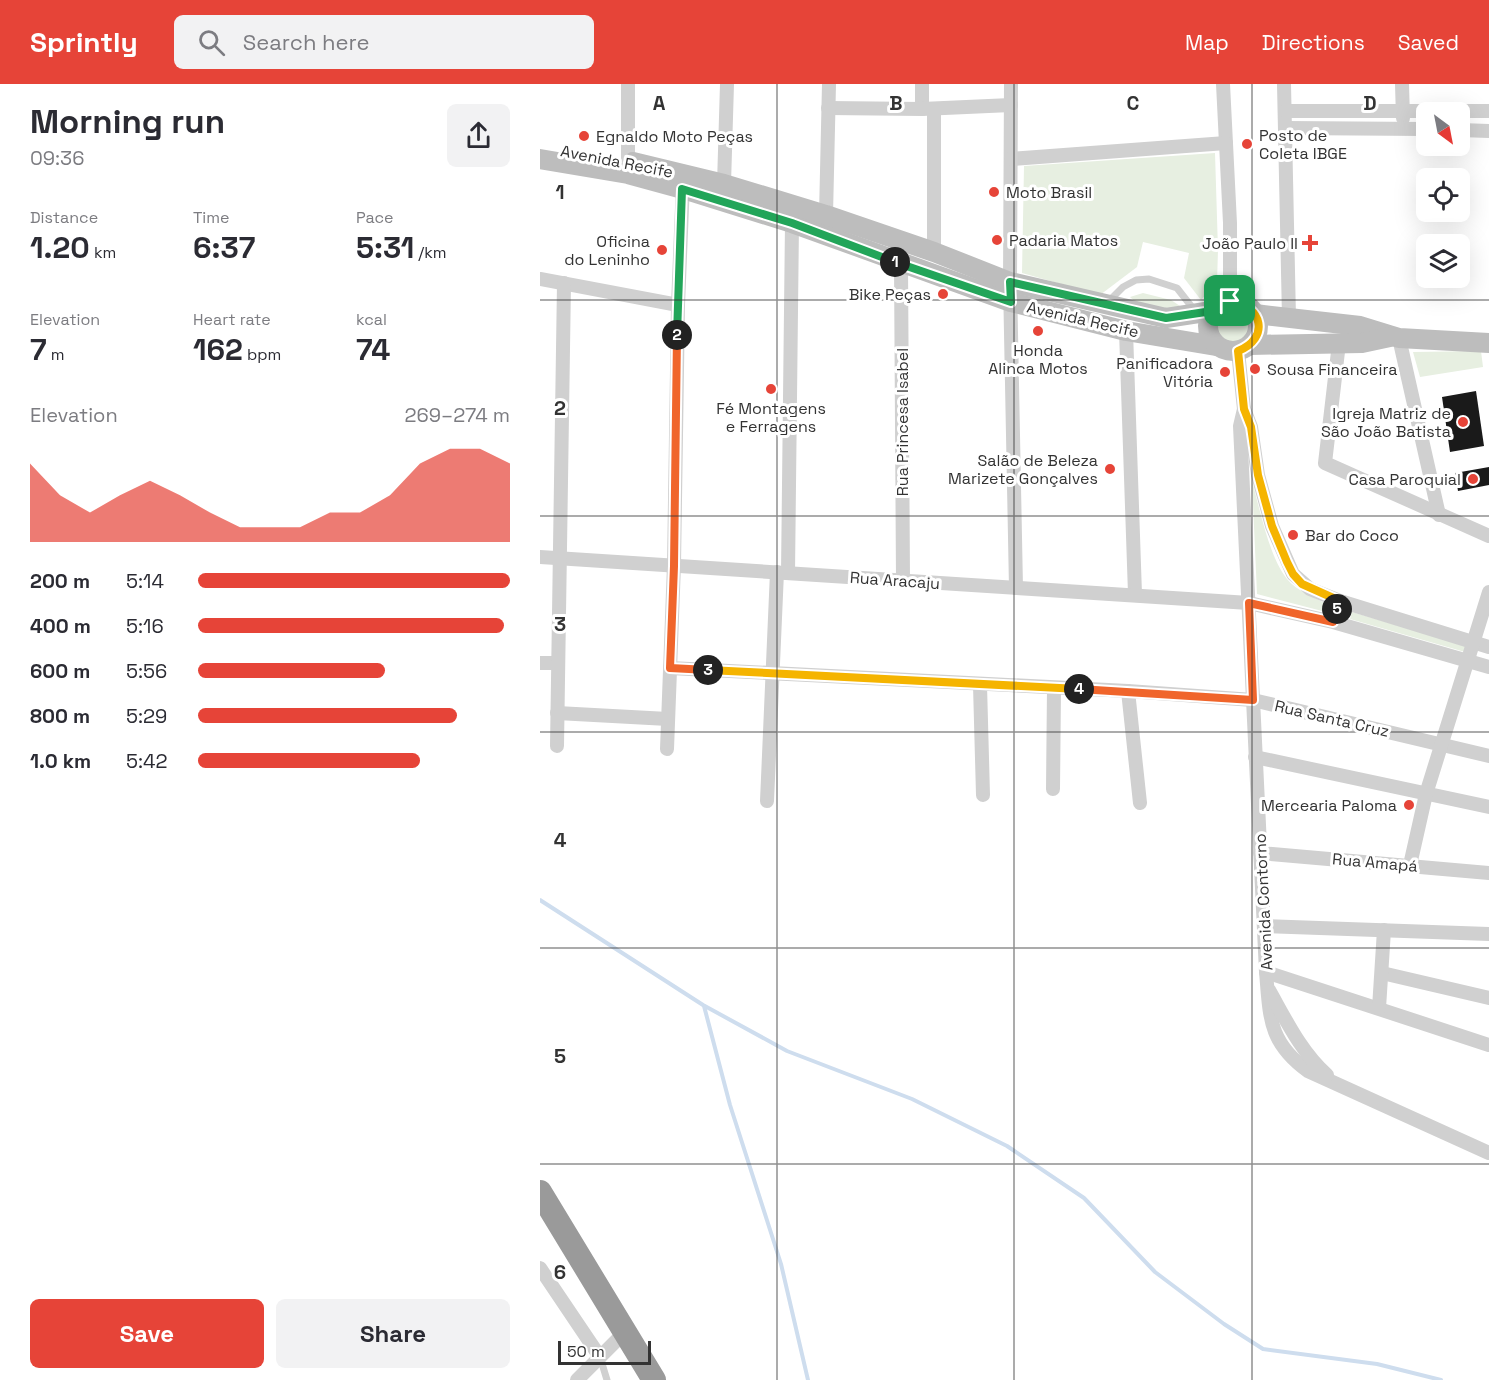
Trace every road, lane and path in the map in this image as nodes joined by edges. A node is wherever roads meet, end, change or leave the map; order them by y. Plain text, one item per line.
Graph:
1 (628, 84) edge
2 (727, 84) edge
3 (829, 84) edge
4 (922, 84) edge
5 (1011, 84) edge
6 (1223, 84) edge
7 (1284, 84) edge
8 (1402, 84) edge
9 (1011, 105) junction
10 (828, 108) junction
11 (928, 109) junction
12 (1402, 110) junction
13 (1285, 111) junction
14 (1489, 111) edge
15 (1286, 128) junction
16 (1403, 129) junction
17 (1416, 129) edge
18 (1470, 130) edge
19 (1489, 131) edge
20 (1226, 143) junction
21 (540, 146) edge
22 (540, 159) edge
23 (1011, 159) junction
24 (628, 167) junction
25 (683, 182) junction
26 (724, 184) junction
27 (826, 215) junction
28 (792, 223) junction
29 (934, 252) junction
30 (901, 264) junction
31 (540, 279) edge
32 (1010, 282) junction
33 (564, 283) junction
34 (1230, 301) junction
35 (1011, 302) junction
36 (678, 305) junction
37 (1105, 305) junction
38 (1204, 312) junction
39 (1255, 314) junction
40 (1289, 318) junction
41 (1126, 331) junction
42 (1396, 337) junction
43 (1339, 344) junction
44 (1489, 345) edge
45 (1216, 346) junction
46 (1244, 348) junction
47 (1244, 409) junction
48 (1439, 515) junction
49 (1489, 536) edge
50 (540, 557) edge
51 (560, 558) junction
52 (674, 566) junction
53 (783, 572) junction
54 (903, 580) junction
55 (1016, 588) junction
56 (1489, 592) edge
57 (1135, 594) junction
58 (1340, 601) junction
59 (1249, 603) junction
60 (1333, 622) junction
61 (1474, 642) junction
62 (1489, 647) edge
63 (1468, 661) junction
64 (540, 663) edge
65 (558, 663) junction
66 (1489, 667) edge
67 (670, 668) junction
68 (773, 673) junction
69 (980, 685) junction
70 (1054, 688) junction
71 (1128, 691) junction
72 (1253, 700) junction
73 (557, 713) junction
74 (668, 719) junction
75 (1441, 744) junction
76 (557, 746) dead end
77 (667, 748) dead end
78 (1489, 756) edge
79 (1255, 757) junction
80 (1053, 789) dead end
81 (1426, 794) junction
82 (983, 795) dead end
83 (766, 801) dead end
84 (1140, 803) dead end
85 (1489, 807) edge
86 (1260, 853) junction
87 (1410, 865) junction
88 (1489, 873) edge
89 (1264, 926) junction
90 (1384, 930) junction
91 (1489, 934) edge
92 (1382, 973) junction
93 (1266, 979) junction
94 (1489, 998) edge
95 (1379, 1008) junction
96 (1489, 1046) edge
97 (1489, 1153) edge
98 (540, 1192) edge
99 (540, 1268) edge
100 (625, 1332) junction
101 (600, 1357) junction
102 (646, 1372) edge
103 (577, 1380) edge
104 (607, 1380) edge

1 - 24 street
2 - 26 street
3 - 10 street
4 - 11 street
5 - 9 street
6 - 20 street
7 - 13 street
8 - 12 street
9 - 11 street
9 - 23 street
10 - 11 street
10 - 27 street
11 - 29 street
12 - 13 street
12 - 14 street
12 - 16 street
13 - 15 street
15 - 16 street
15 - 40 street
16 - 17 street
18 - 19 street
20 - 23 street
20 - 34 street
21 - 24 street, Avenida Recife
22 - 24 street, Avenida Recife
23 - 32 street
24 - 25 street, Avenida Recife
25 - 26 street, Avenida Recife
25 - 28 street, Avenida Recife
25 - 36 street
26 - 27 street, Avenida Recife
27 - 29 street, Avenida Recife
28 - 30 street, Avenida Recife
28 - 53 street
29 - 32 street, Avenida Recife
30 - 35 street, Avenida Recife
30 - 54 street, Rua Princesa Isabel
31 - 33 street
32 - 35 street
32 - 37 street, Avenida Recife
33 - 36 street
33 - 51 street
34 - 38 street
34 - 39 street
35 - 41 street, Avenida Recife
35 - 55 street
36 - 52 street
37 - 38 street, Avenida Recife
37 - 38 lane
38 - 45 street
39 - 40 street
39 - 46 street
40 - 42 street
41 - 45 street, Avenida Recife
41 - 57 street
42 - 43 street
42 - 44 street
42 - 48 street
43 - 46 street
43 - 48 street
45 - 46 street
46 - 47 street
47 - 58 street
47 - 59 street, Avenida Contorno
48 - 49 street
50 - 51 street, Rua Aracaju
51 - 52 street, Rua Aracaju
51 - 65 street
52 - 53 street, Rua Aracaju
52 - 67 street
53 - 54 street, Rua Aracaju
53 - 68 street
54 - 55 street, Rua Aracaju
55 - 57 street, Rua Aracaju
56 - 61 street
57 - 59 street, Rua Aracaju
58 - 60 street
58 - 61 street
59 - 60 street, Rua Aracaju
59 - 72 street, Avenida Contorno
60 - 63 street, Rua Aracaju
61 - 62 street
61 - 63 street
63 - 66 street, Rua Aracaju
63 - 75 street
64 - 65 street
65 - 73 street
67 - 68 street, Rua Santa Cruz
67 - 74 street
68 - 69 street, Rua Santa Cruz
68 - 83 street
69 - 70 street, Rua Santa Cruz
69 - 82 street
70 - 71 street, Rua Santa Cruz
70 - 80 street
71 - 72 street, Rua Santa Cruz
71 - 84 street
72 - 75 street, Rua Santa Cruz
72 - 79 street, Avenida Contorno
73 - 74 street
73 - 76 street
74 - 77 street
75 - 78 street, Rua Santa Cruz
75 - 81 street
79 - 81 street
79 - 86 street, Avenida Contorno
81 - 85 street
81 - 87 street
86 - 87 street, Rua Amapá
86 - 89 street, Avenida Contorno
87 - 88 street, Rua Amapá
89 - 90 street
89 - 93 street, Avenida Contorno
90 - 91 street
90 - 92 street
92 - 94 street
92 - 95 street
93 - 95 street
93 - 97 street, Avenida Contorno
95 - 96 street
98 - 100 highway
99 - 101 street
100 - 101 street
100 - 102 highway
101 - 103 street
101 - 104 lane

